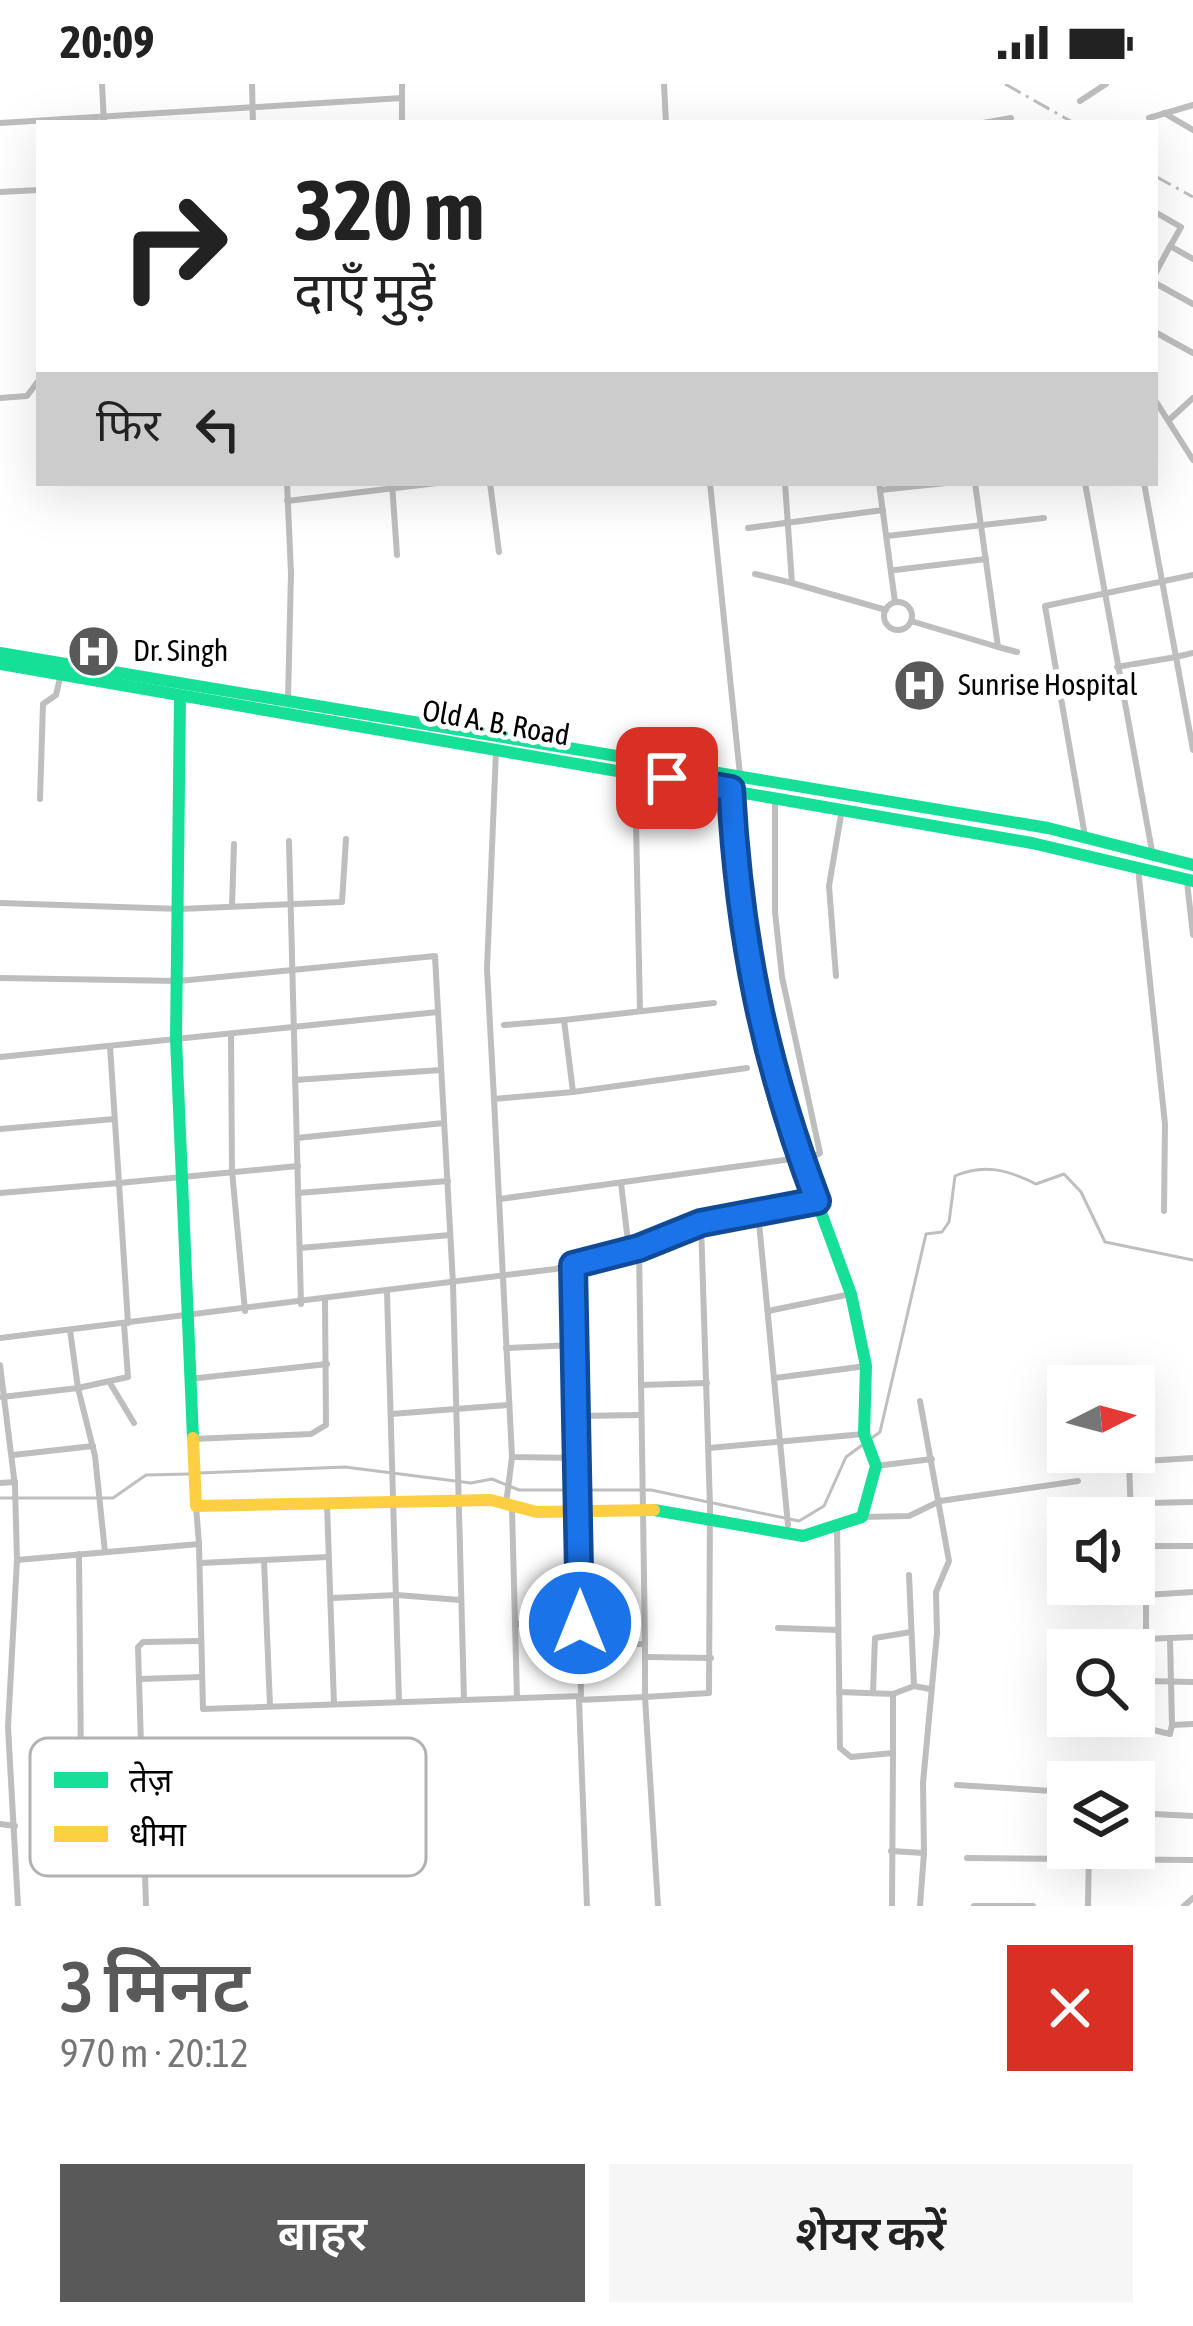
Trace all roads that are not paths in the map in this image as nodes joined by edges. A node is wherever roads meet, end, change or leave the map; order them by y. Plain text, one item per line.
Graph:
1 (102, 84) edge
2 (252, 84) edge
3 (402, 84) edge
4 (664, 84) edge
5 (1106, 84) edge
6 (402, 98) junction
7 (1080, 101) dead end
8 (1193, 105) edge
9 (253, 107) junction
10 (1164, 113) junction
11 (1012, 118) dead end
12 (1149, 118) dead end
13 (104, 119) edge
14 (253, 120) edge
15 (402, 120) edge
16 (666, 120) edge
17 (1000, 120) edge
18 (36, 122) edge
19 (0, 123) edge
20 (1193, 130) edge
21 (36, 190) edge
22 (0, 192) edge
23 (1158, 214) edge
24 (1170, 246) junction
25 (1193, 259) edge
26 (1158, 260) edge
27 (1158, 280) edge
28 (1193, 304) edge
29 (1158, 334) edge
30 (1193, 353) edge
31 (36, 384) edge
32 (0, 398) edge
33 (1193, 398) edge
34 (1158, 404) edge
35 (1169, 420) junction
36 (1193, 460) edge
37 (287, 486) edge
38 (392, 486) edge
39 (490, 486) edge
40 (710, 486) edge
41 (784, 486) edge
42 (880, 486) edge
43 (975, 486) edge
44 (1086, 486) edge
45 (1145, 486) edge
46 (287, 500) junction
47 (883, 511) junction
48 (1044, 518) dead end
49 (980, 521) junction
50 (788, 522) junction
51 (748, 528) dead end
52 (887, 536) junction
53 (500, 552) dead end
54 (397, 555) dead end
55 (986, 560) junction
56 (893, 571) junction
57 (755, 574) dead end
58 (1193, 575) edge
59 (792, 583) junction
60 (1162, 584) junction
61 (1104, 596) junction
62 (895, 602) junction
63 (886, 610) junction
64 (911, 621) junction
65 (998, 646) junction
66 (1017, 652) dead end
67 (0, 653) edge
68 (1193, 653) edge
69 (1176, 657) junction
70 (0, 664) edge
71 (1118, 667) junction
72 (60, 678) junction
73 (180, 697) junction
74 (288, 699) junction
75 (496, 748) junction
76 (1193, 751) edge
77 (635, 772) junction
78 (740, 776) junction
79 (731, 789) junction
80 (776, 797) junction
81 (40, 799) dead end
82 (842, 809) junction
83 (1036, 826) junction
84 (1085, 836) junction
85 (346, 839) dead end
86 (289, 841) dead end
87 (1032, 843) junction
88 (234, 844) dead end
89 (1152, 851) junction
90 (1138, 865) junction
91 (1191, 875) edge
92 (0, 903) edge
93 (289, 905) junction
94 (232, 907) junction
95 (180, 909) junction
96 (1193, 935) edge
97 (291, 970) junction
98 (836, 976) dead end
99 (0, 978) edge
100 (178, 981) junction
101 (714, 1003) dead end
102 (640, 1011) junction
103 (438, 1012) junction
104 (564, 1020) junction
105 (504, 1025) dead end
106 (292, 1027) junction
107 (230, 1034) junction
108 (176, 1039) junction
109 (110, 1046) junction
110 (0, 1057) edge
111 (747, 1068) dead end
112 (441, 1070) junction
113 (294, 1080) junction
114 (573, 1092) junction
115 (494, 1099) junction
116 (114, 1119) junction
117 (444, 1123) junction
118 (0, 1129) edge
119 (297, 1138) junction
120 (802, 1160) junction
121 (298, 1166) junction
122 (232, 1171) junction
123 (182, 1175) junction
124 (448, 1181) junction
125 (119, 1183) junction
126 (621, 1183) junction
127 (0, 1193) edge
128 (298, 1193) junction
129 (500, 1199) junction
130 (817, 1201) junction
131 (1164, 1211) dead end
132 (758, 1212) junction
133 (701, 1223) junction
134 (450, 1235) junction
135 (300, 1248) junction
136 (639, 1248) junction
137 (629, 1251) junction
138 (573, 1265) junction
139 (504, 1275) junction
140 (453, 1284) junction
141 (387, 1292) junction
142 (851, 1294) junction
143 (325, 1301) junction
144 (301, 1304) junction
145 (244, 1311) junction
146 (768, 1311) junction
147 (187, 1316) junction
148 (126, 1323) junction
149 (70, 1330) junction
150 (0, 1338) edge
151 (575, 1345) junction
152 (506, 1348) junction
153 (327, 1364) junction
154 (0, 1365) edge
155 (866, 1366) junction
156 (775, 1378) junction
157 (189, 1379) junction
158 (110, 1383) junction
159 (707, 1383) junction
160 (640, 1385) junction
161 (78, 1388) junction
162 (2, 1397) edge
163 (920, 1401) dead end
164 (509, 1405) junction
165 (457, 1409) junction
166 (392, 1414) junction
167 (641, 1415) junction
168 (577, 1416) junction
169 (134, 1424) dead end
170 (866, 1437) junction
171 (194, 1439) junction
172 (781, 1442) junction
173 (93, 1446) junction
174 (709, 1448) junction
175 (11, 1455) junction
176 (512, 1457) junction
177 (578, 1458) junction
178 (1193, 1458) edge
179 (875, 1460) junction
180 (932, 1460) junction
181 (1155, 1460) edge
182 (1078, 1480) dead end
183 (0, 1483) edge
184 (15, 1484) junction
185 (459, 1494) junction
186 (509, 1497) junction
187 (394, 1502) junction
188 (940, 1502) junction
189 (1193, 1502) edge
190 (1155, 1503) edge
191 (327, 1504) junction
192 (643, 1504) junction
193 (196, 1507) junction
194 (579, 1509) junction
195 (710, 1512) junction
196 (862, 1516) junction
197 (788, 1524) junction
198 (837, 1524) junction
199 (199, 1544) junction
200 (1193, 1546) edge
201 (1155, 1548) edge
202 (105, 1552) junction
203 (79, 1555) junction
204 (328, 1557) junction
205 (17, 1560) junction
206 (264, 1560) junction
207 (200, 1563) junction
208 (909, 1575) dead end
209 (1193, 1592) edge
210 (1155, 1594) edge
211 (398, 1595) junction
212 (330, 1598) junction
213 (460, 1600) junction
214 (580, 1623) junction
215 (515, 1624) junction
216 (778, 1628) dead end
217 (838, 1630) junction
218 (911, 1632) junction
219 (1193, 1637) edge
220 (1169, 1638) junction
221 (1155, 1639) edge
222 (201, 1640) junction
223 (645, 1644) junction
224 (580, 1645) junction
225 (645, 1658) junction
226 (711, 1658) junction
227 (202, 1677) junction
228 (138, 1679) junction
229 (1155, 1682) edge
230 (1193, 1682) edge
231 (1171, 1683) junction
232 (914, 1686) junction
233 (930, 1689) junction
234 (839, 1692) junction
235 (873, 1693) junction
236 (893, 1694) junction
237 (645, 1697) junction
238 (517, 1698) junction
239 (464, 1700) junction
240 (399, 1702) junction
241 (334, 1704) junction
242 (270, 1706) junction
243 (1193, 1724) edge
244 (1172, 1725) junction
245 (1155, 1730) edge
246 (81, 1738) edge
247 (140, 1738) edge
248 (893, 1753) junction
249 (957, 1785) dead end
250 (1047, 1791) edge
251 (1155, 1814) edge
252 (1193, 1816) edge
253 (0, 1824) edge
254 (15, 1826) junction
255 (892, 1851) junction
256 (924, 1853) junction
257 (967, 1858) dead end
258 (1047, 1860) edge
259 (1155, 1861) edge
260 (1193, 1861) edge
261 (1089, 1869) edge
262 (144, 1876) edge
263 (1193, 1898) edge
264 (18, 1906) edge
265 (146, 1906) edge
266 (587, 1906) edge
267 (658, 1906) edge
268 (892, 1906) edge
269 (920, 1906) edge
270 (974, 1906) edge
271 (1033, 1906) edge
272 (1088, 1906) edge
273 (1184, 1906) edge

1 - 13 street
2 - 9 street
3 - 6 street
4 - 16 street
5 - 7 street
6 - 9 street
6 - 15 street
8 - 10 street
9 - 13 street
9 - 14 street
10 - 12 street
10 - 20 street
11 - 17 street
18 - 19 street
21 - 22 street
23 - 24 street
24 - 25 street
24 - 26 street
27 - 28 street
29 - 30 street
31 - 32 street
33 - 35 street
34 - 35 street
35 - 36 street
37 - 46 street
38 - 46 street
38 - 54 street
39 - 53 street
40 - 78 street
41 - 50 street
42 - 47 street
43 - 49 street
44 - 61 street
45 - 60 street
46 - 74 street
47 - 50 street
47 - 52 street
48 - 49 street
49 - 52 street
49 - 55 street
50 - 51 street
50 - 59 street
52 - 56 street
55 - 56 street
55 - 65 street
56 - 62 street
57 - 59 street
58 - 60 street
59 - 63 street
60 - 61 street
60 - 69 street
61 - 71 street
61 - 84 street
62 - 63 street
62 - 64 street
63 - 64 street
64 - 65 street
65 - 66 street
67 - 74 main road, Old A. B. Road
68 - 69 street
69 - 71 street
69 - 76 street
70 - 72 main road, Old A. B. Road
71 - 89 street
72 - 73 main road, Old A. B. Road
72 - 81 street
73 - 75 main road, Old A. B. Road
73 - 95 main road
74 - 78 main road, Old A. B. Road
75 - 77 main road, Old A. B. Road
75 - 115 street
77 - 79 main road, Old A. B. Road
77 - 102 street
78 - 83 main road, Old A. B. Road
79 - 80 main road, Old A. B. Road
79 - 120 main road
80 - 82 main road, Old A. B. Road
80 - 120 street
82 - 87 main road, Old A. B. Road
82 - 98 street
83 - 84 main road, Old A. B. Road
83 - 87 main road
84 - 89 main road, Old A. B. Road
85 - 93 street
86 - 93 street
87 - 90 main road, Old A. B. Road
88 - 94 street
89 - 91 main road, Old A. B. Road
90 - 91 main road, Old A. B. Road
90 - 131 street
91 - 96 street
92 - 95 street
93 - 94 street
93 - 97 street
94 - 95 street
95 - 100 main road
97 - 100 street
97 - 103 street
97 - 106 street
99 - 100 street
100 - 108 main road
101 - 102 street
102 - 104 street
103 - 106 street
103 - 112 street
104 - 105 street
104 - 114 street
106 - 107 street
106 - 113 street
107 - 108 street
107 - 122 street
108 - 109 street
108 - 123 main road
109 - 110 street
109 - 116 street
111 - 114 street
112 - 113 street
112 - 117 street
113 - 119 street
114 - 115 street
115 - 129 street
116 - 118 street
116 - 125 street
117 - 119 street
117 - 124 street
119 - 121 street
120 - 126 street
120 - 130 main road
121 - 122 street
121 - 128 street
122 - 123 street
122 - 145 street
123 - 125 street
123 - 147 main road
124 - 128 street
124 - 134 street
125 - 127 street
125 - 148 street
126 - 129 street
126 - 137 street
128 - 135 street
129 - 139 street
130 - 132 street
130 - 142 main road
132 - 133 street
132 - 146 street
133 - 136 street
133 - 159 street
134 - 135 street
134 - 140 street
135 - 144 street
136 - 137 street
136 - 160 street
137 - 138 street
138 - 139 street
138 - 151 street
139 - 140 street
139 - 152 street
140 - 141 street
140 - 165 street
141 - 143 street
141 - 166 street
142 - 146 street
142 - 155 main road
143 - 144 street
143 - 153 street
144 - 145 street
145 - 147 street
146 - 156 street
147 - 148 street
147 - 157 main road
148 - 149 street
148 - 158 street
149 - 150 street
149 - 161 street
151 - 152 street
151 - 168 street
152 - 164 street
153 - 157 street
153 - 171 street
154 - 162 street
155 - 156 street
155 - 170 main road
156 - 172 street
157 - 171 main road
158 - 161 street
158 - 169 street
159 - 160 street
159 - 174 street
160 - 167 street
161 - 162 street
161 - 173 street
162 - 175 street
163 - 180 street
164 - 165 street
164 - 176 street
165 - 166 street
165 - 185 street
166 - 187 street
167 - 168 street
167 - 192 street
168 - 177 street
170 - 172 street
170 - 179 main road
171 - 193 main road
172 - 174 street
172 - 197 street
173 - 175 street
173 - 202 street
174 - 195 street
175 - 184 street
176 - 177 street
176 - 186 street
177 - 194 street
178 - 181 street
179 - 180 street
179 - 196 main road
180 - 188 street
182 - 188 street
183 - 184 street
184 - 205 street
185 - 186 main road
185 - 187 main road
185 - 213 street
186 - 194 main road
186 - 215 street
187 - 191 main road
187 - 211 street
188 - 196 street
188 - 233 street
189 - 190 street
191 - 193 main road
191 - 204 street
192 - 194 main road
192 - 195 main road
192 - 223 street
193 - 199 street
194 - 214 street
195 - 197 main road
195 - 226 street
196 - 198 main road
197 - 198 main road
198 - 217 street
199 - 202 street
199 - 207 street
200 - 201 street
202 - 203 street
203 - 205 street
203 - 246 street
204 - 206 street
204 - 212 street
205 - 254 street
206 - 207 street
206 - 242 street
207 - 222 street
208 - 218 street
209 - 210 street
211 - 212 street
211 - 213 street
211 - 240 street
212 - 241 street
213 - 239 street
214 - 215 street
214 - 224 street
215 - 238 street
216 - 217 street
217 - 234 street
218 - 232 street
218 - 235 street
219 - 220 street
220 - 221 street
220 - 231 street
222 - 227 street
222 - 228 street
223 - 224 street
223 - 225 street
224 - 238 street
225 - 226 street
225 - 237 street
226 - 237 street
227 - 228 street
227 - 242 street
228 - 247 street
229 - 231 street
230 - 231 street
231 - 244 street
232 - 233 street
232 - 236 street
233 - 256 street
234 - 235 street
234 - 248 street
235 - 236 street
236 - 248 street
237 - 266 street
237 - 267 street
238 - 239 street
239 - 240 street
240 - 241 street
241 - 242 street
243 - 244 street
244 - 245 street
248 - 255 street
249 - 250 street
251 - 252 street
253 - 254 street
254 - 264 street
255 - 256 street
255 - 268 street
256 - 269 street
257 - 258 street
259 - 260 street
261 - 272 street
262 - 265 street
263 - 273 street
270 - 271 street

